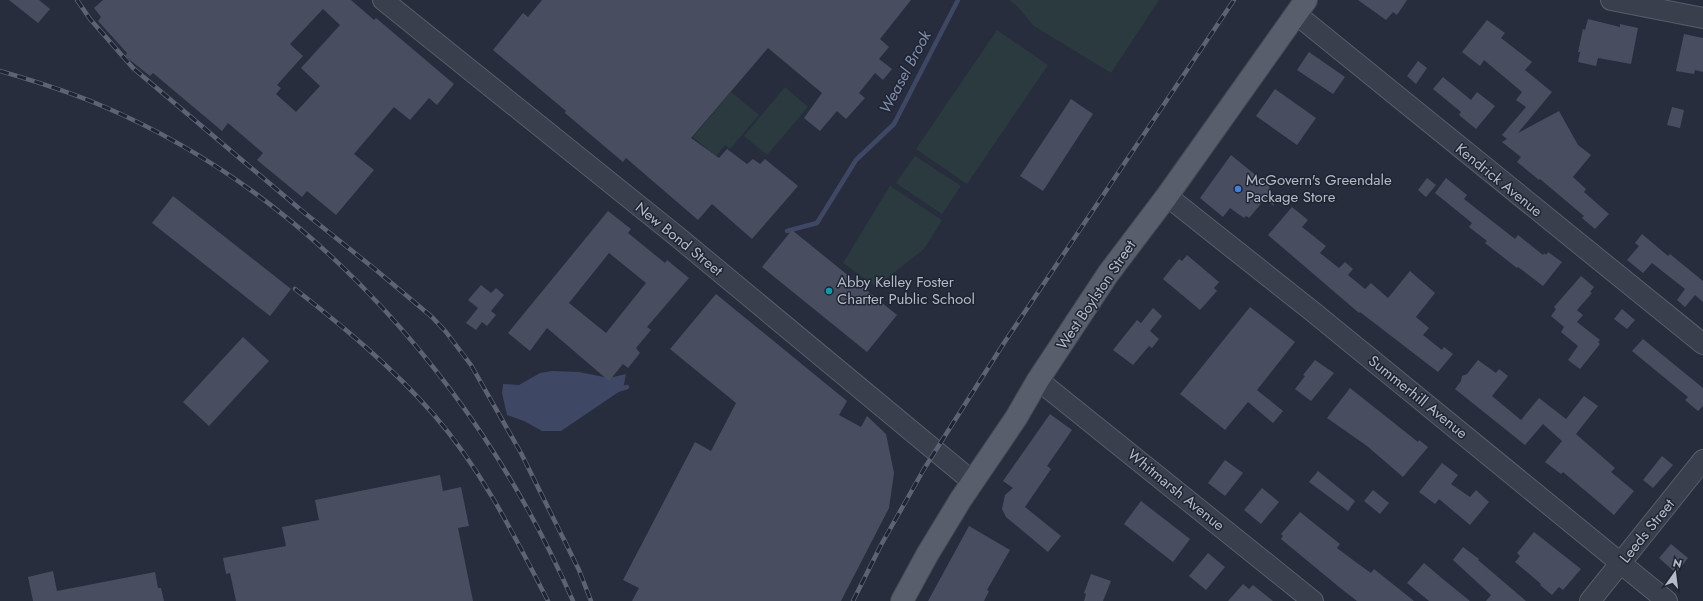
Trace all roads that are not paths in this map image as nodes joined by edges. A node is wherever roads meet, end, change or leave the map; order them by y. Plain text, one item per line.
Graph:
1 (383, 0) edge
2 (1611, 0) edge
3 (1301, 7) edge
4 (1703, 18) edge
5 (1167, 196) junction
6 (1703, 344) edge
7 (1038, 380) junction
8 (1703, 460) edge
9 (972, 482) junction
10 (1621, 563) junction
11 (902, 601) edge
12 (1313, 601) edge
13 (1590, 601) edge
14 (1667, 601) edge

1 - 9 street, New Bond Street
2 - 4 street
3 - 5 main road, West Boylston Street
3 - 6 street, Kendrick Avenue
5 - 7 main road, West Boylston Street
5 - 10 street, Summerhill Avenue
7 - 9 main road, West Boylston Street
7 - 12 street, Whitmarsh Avenue
8 - 10 street, Leeds Street
9 - 11 main road, West Boylston Street
10 - 13 street, Leeds Street
10 - 14 street, Summerhill Avenue

